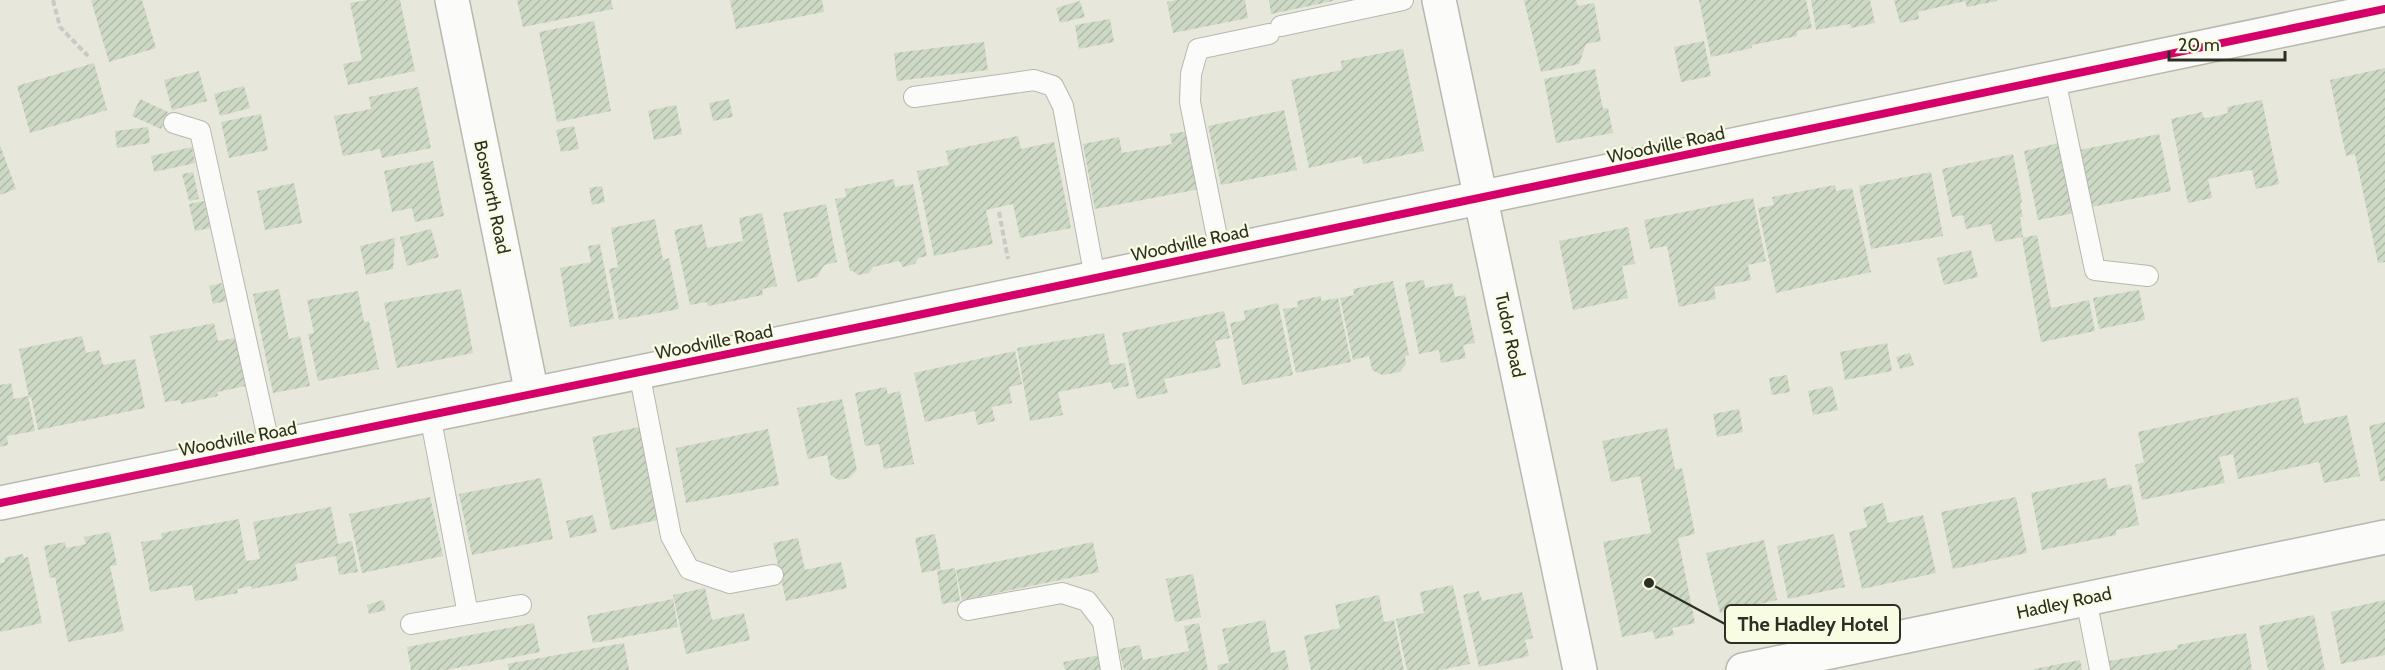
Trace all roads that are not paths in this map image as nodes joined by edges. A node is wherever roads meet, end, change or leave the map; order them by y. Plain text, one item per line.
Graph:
1 (452, 0) edge
2 (1403, 0) edge
3 (1439, 0) edge
4 (2385, 9) edge
5 (2055, 79) junction
6 (914, 97) dead end
7 (174, 123) dead end
8 (1482, 198) junction
9 (1220, 252) junction
10 (2148, 276) dead end
11 (1095, 278) junction
12 (639, 372) junction
13 (532, 394) junction
14 (430, 415) junction
15 (270, 448) junction
16 (0, 503) edge
17 (2385, 537) edge
18 (773, 575) dead end
19 (2086, 599) junction
20 (521, 605) dead end
21 (968, 610) dead end
22 (468, 614) junction
23 (411, 624) dead end
24 (1111, 670) edge
25 (1580, 670) edge
26 (1743, 670) edge
27 (2100, 670) edge

1 - 13 street, Bosworth Road
2 - 9 lane
3 - 8 street, Tudor Road
4 - 5 street, Woodville Road
5 - 8 street, Woodville Road
5 - 10 lane
6 - 11 lane
7 - 15 lane
8 - 9 street, Woodville Road
8 - 25 street, Tudor Road
9 - 11 street, Woodville Road
11 - 12 street, Woodville Road
12 - 13 street, Woodville Road
12 - 18 lane
13 - 14 street, Woodville Road
14 - 15 street, Woodville Road
14 - 22 lane
15 - 16 street, Woodville Road
17 - 19 street, Hadley Road
19 - 26 street, Hadley Road
19 - 27 lane
20 - 22 lane
21 - 24 lane
22 - 23 lane

